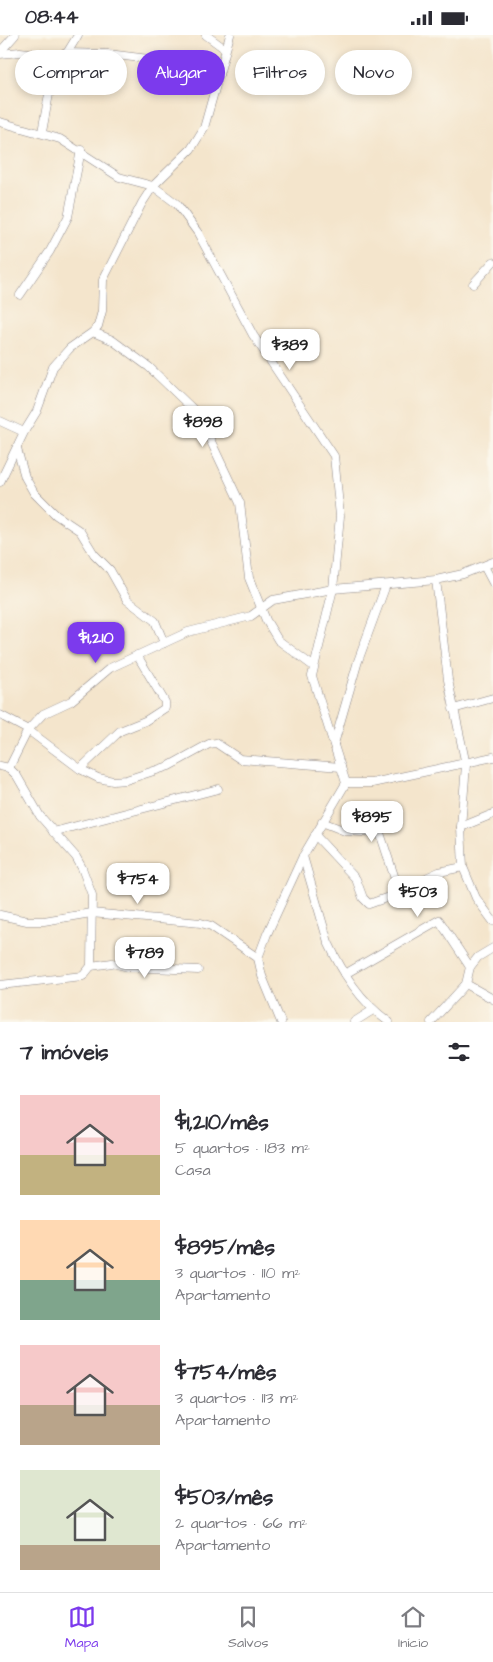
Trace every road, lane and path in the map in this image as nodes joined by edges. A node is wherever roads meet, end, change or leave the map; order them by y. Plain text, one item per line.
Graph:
1 (15, 35) edge
2 (78, 35) edge
3 (206, 35) edge
4 (230, 35) edge
5 (225, 49) joint
6 (69, 50) edge
7 (15, 52) edge
8 (0, 53) edge
9 (49, 95) edge
10 (214, 95) edge
11 (0, 122) edge
12 (42, 133) junction
13 (81, 150) junction
14 (153, 186) junction
15 (493, 262) edge
16 (473, 284) dead end
17 (20, 295) dead end
18 (93, 332) junction
19 (0, 421) edge
20 (24, 432) junction
21 (17, 449) junction
22 (0, 482) edge
23 (493, 561) edge
24 (484, 566) junction
25 (436, 580) junction
26 (493, 583) edge
27 (386, 585) junction
28 (332, 589) junction
29 (257, 595) junction
30 (273, 600) junction
31 (261, 608) junction
32 (251, 616) junction
33 (266, 620) junction
34 (164, 643) junction
35 (137, 655) junction
36 (312, 666) junction
37 (493, 698) edge
38 (453, 709) junction
39 (0, 715) edge
40 (28, 730) junction
41 (334, 744) junction
42 (493, 757) edge
43 (0, 765) edge
44 (466, 765) junction
45 (340, 767) junction
46 (9, 769) junction
47 (80, 769) junction
48 (346, 783) junction
49 (218, 789) dead end
50 (493, 814) edge
51 (322, 822) junction
52 (461, 827) junction
53 (53, 832) junction
54 (315, 835) junction
55 (303, 856) junction
56 (463, 867) junction
57 (400, 894) junction
58 (91, 913) junction
59 (0, 915) edge
60 (493, 921) edge
61 (493, 948) edge
62 (258, 958) junction
63 (91, 966) junction
64 (470, 967) junction
65 (198, 970) dead end
66 (345, 975) junction
67 (466, 984) junction
68 (0, 985) edge
69 (493, 999) edge
70 (373, 1010) junction
71 (281, 1022) edge
72 (354, 1022) edge
73 (389, 1022) edge
74 (431, 1022) edge

1 - 8 street
2 - 6 street
3 - 5 street
4 - 5 street
7 - 8 street
9 - 12 street
10 - 14 street
11 - 12 street
12 - 13 street
13 - 14 street
13 - 17 street
14 - 18 street
14 - 28 street
15 - 16 street
18 - 20 street
18 - 29 street
19 - 20 street
20 - 21 street
21 - 22 street
21 - 34 street
23 - 24 street
24 - 25 street
24 - 26 street
25 - 27 street
25 - 38 street
27 - 28 street
27 - 41 street
28 - 30 street
28 - 36 street
29 - 30 street
29 - 31 street
30 - 31 street
31 - 32 street
31 - 33 street
32 - 33 street
32 - 34 street
33 - 36 street
34 - 35 street
35 - 40 street
35 - 47 street
36 - 41 street
37 - 38 street
38 - 44 street
39 - 40 street
40 - 46 street
40 - 47 street
41 - 45 street
42 - 44 street
43 - 46 street
44 - 48 street
44 - 52 street
45 - 47 street
45 - 48 street
46 - 53 street
48 - 51 street
49 - 53 street
50 - 52 street
51 - 54 street
51 - 57 street
52 - 56 street
53 - 58 street
54 - 55 street
54 - 57 street
55 - 62 street
55 - 66 street
56 - 57 street
56 - 60 street
58 - 59 street
58 - 62 street
58 - 63 street
61 - 64 street
62 - 71 street
63 - 65 street
63 - 68 street
64 - 66 street
64 - 67 street
66 - 70 street
67 - 69 street
67 - 74 street
70 - 72 street
70 - 73 street

